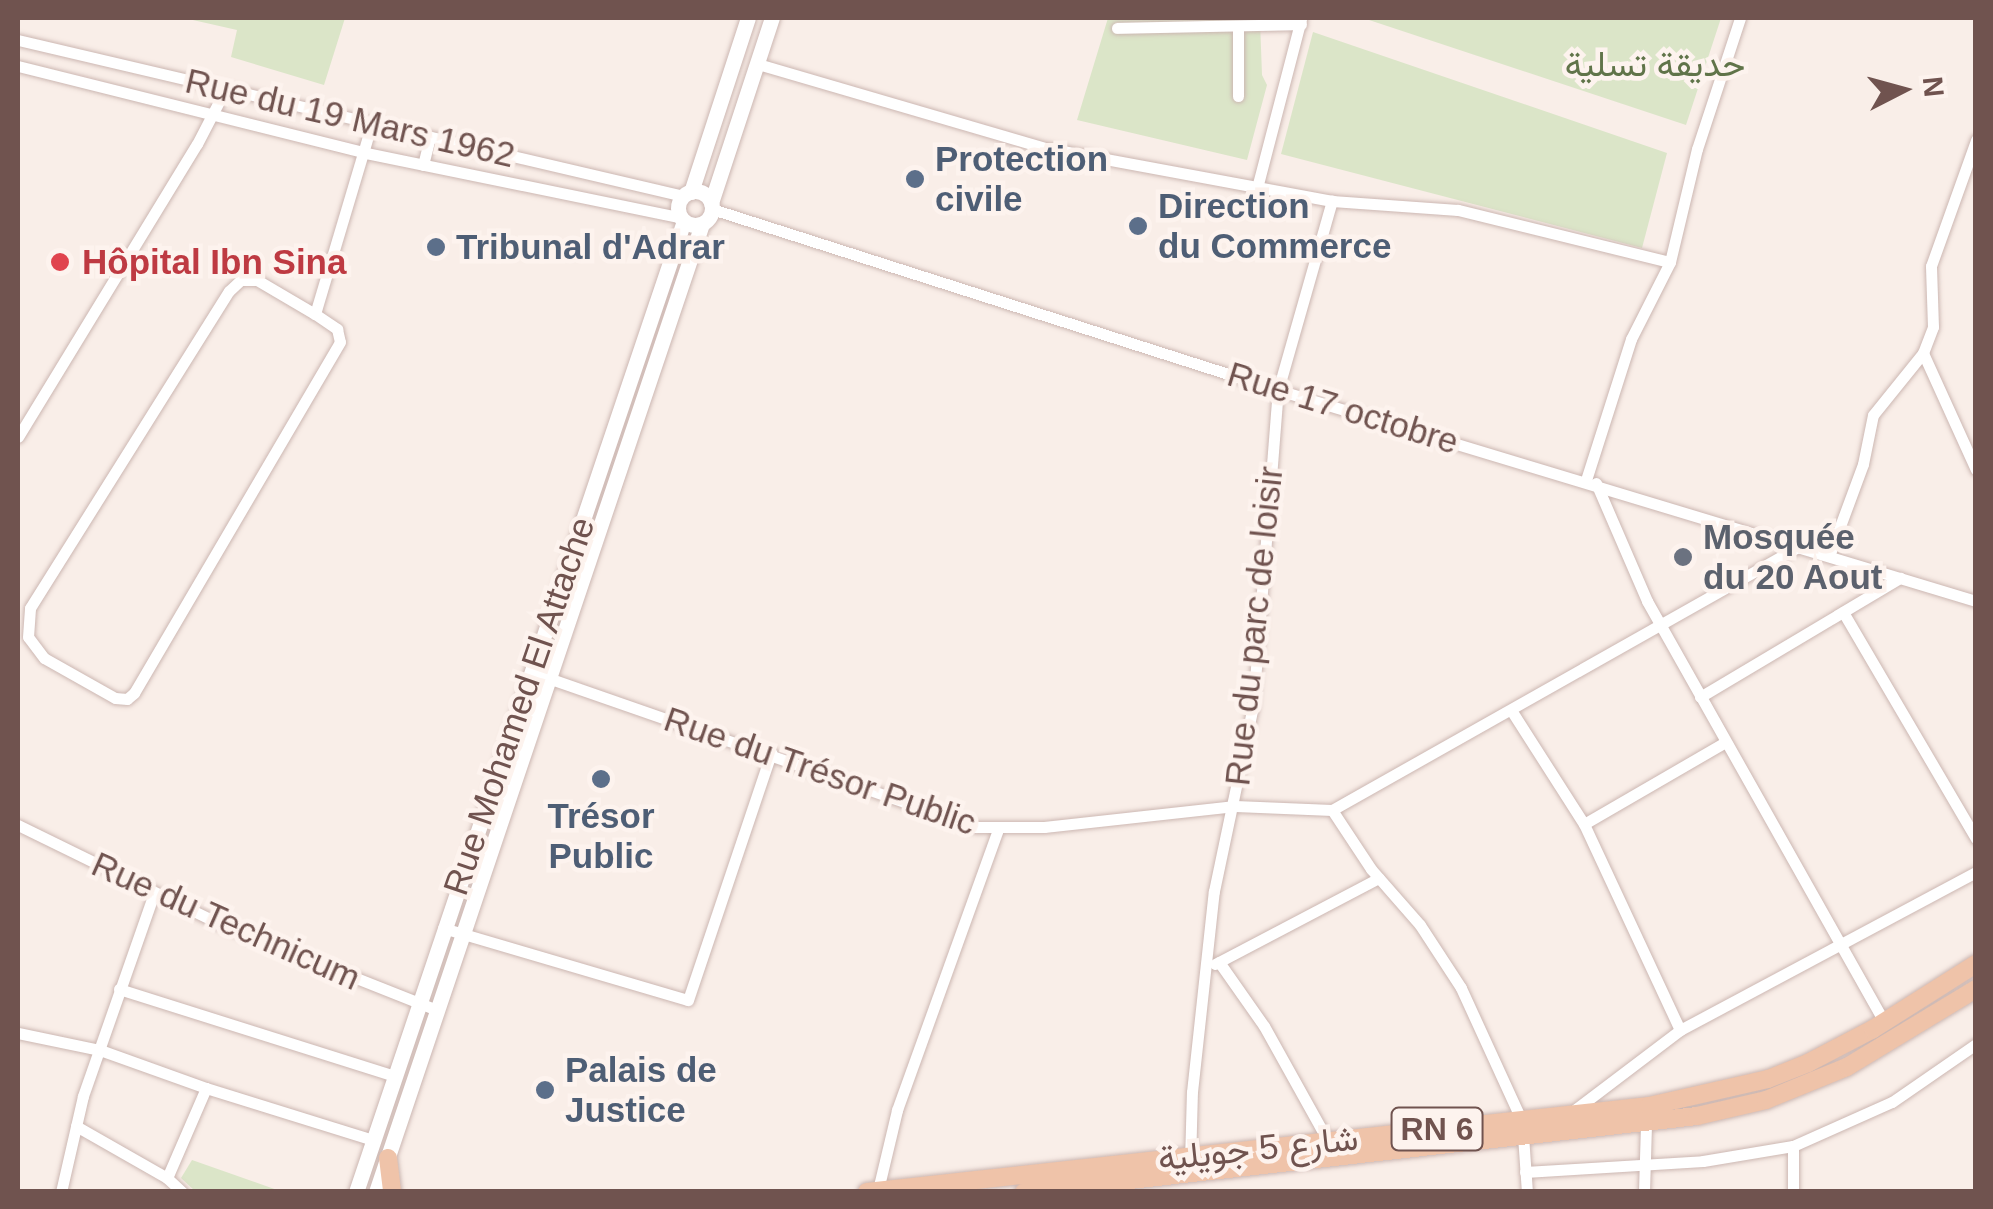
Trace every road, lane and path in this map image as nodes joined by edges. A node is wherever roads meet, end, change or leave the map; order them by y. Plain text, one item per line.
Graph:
1 (748, 18) edge
2 (772, 18) edge
3 (1740, 18) edge
4 (1301, 21) edge
5 (1238, 26) junction
6 (1117, 28) dead end
7 (18, 40) edge
8 (758, 64) junction
9 (18, 66) edge
10 (225, 90) junction
11 (1238, 96) dead end
12 (213, 114) junction
13 (372, 123) junction
14 (712, 128) junction
15 (430, 136) junction
16 (734, 137) junction
17 (1976, 140) edge
18 (366, 153) junction
19 (422, 165) junction
20 (1258, 184) junction
21 (687, 194) junction
22 (1332, 201) junction
23 (712, 206) junction
24 (683, 220) junction
25 (702, 224) junction
26 (1670, 262) junction
27 (315, 314) junction
28 (1924, 353) junction
29 (1278, 390) junction
30 (18, 437) edge
31 (1976, 470) edge
32 (1590, 482) junction
33 (1796, 548) junction
34 (1829, 556) junction
35 (1900, 578) junction
36 (568, 590) junction
37 (1976, 602) edge
38 (1843, 612) junction
39 (1662, 622) junction
40 (531, 672) junction
41 (548, 678) junction
42 (1700, 697) junction
43 (1510, 710) junction
44 (1724, 744) junction
45 (771, 754) junction
46 (1235, 806) junction
47 (1332, 810) junction
48 (1584, 824) junction
49 (18, 825) edge
50 (998, 829) junction
51 (1976, 839) edge
52 (1976, 872) edge
53 (1380, 878) junction
54 (154, 893) junction
55 (443, 928) junction
56 (462, 934) junction
57 (1840, 944) junction
58 (1219, 962) junction
59 (1976, 964) edge
60 (1205, 969) junction
61 (119, 989) junction
62 (1976, 989) edge
63 (418, 1004) junction
64 (437, 1010) junction
65 (1884, 1022) junction
66 (1680, 1030) junction
67 (18, 1033) edge
68 (1976, 1044) edge
69 (100, 1050) junction
70 (395, 1076) junction
71 (206, 1088) junction
72 (1567, 1116) junction
73 (1646, 1125) junction
74 (76, 1126) junction
75 (1523, 1130) junction
76 (374, 1140) junction
77 (1328, 1140) junction
78 (1793, 1146) junction
79 (1188, 1155) junction
80 (388, 1158) junction
81 (1642, 1165) junction
82 (1525, 1172) junction
83 (1192, 1174) junction
84 (167, 1178) junction
85 (878, 1190) edge
86 (60, 1192) edge
87 (182, 1192) edge
88 (356, 1192) edge
89 (376, 1192) edge
90 (392, 1192) edge
91 (866, 1192) edge
92 (1024, 1192) edge
93 (1527, 1192) edge
94 (1644, 1192) edge
95 (1793, 1192) edge

1 - 14 street
2 - 8 street
3 - 26 street
4 - 5 street
4 - 20 street
5 - 6 street
5 - 11 street
7 - 10 street, Rue du 19 Mars 1962
8 - 16 street
8 - 20 street
9 - 12 street, Rue du 19 Mars 1962
10 - 12 street
10 - 13 street, Rue du 19 Mars 1962
12 - 18 street, Rue du 19 Mars 1962
12 - 30 street
13 - 15 street, Rue du 19 Mars 1962
13 - 18 street
14 - 16 street
14 - 21 street
15 - 19 street
15 - 21 street, Rue du 19 Mars 1962
16 - 23 street
17 - 28 street
18 - 19 street, Rue du 19 Mars 1962
18 - 27 street
19 - 24 street, Rue du 19 Mars 1962
20 - 22 street
21 - 23 street
21 - 24 street
22 - 26 street
22 - 29 street, Rue du parc de loisir
23 - 25 street
23 - 29 street, Rue 17 octobre
24 - 25 street
24 - 36 street, Rue Mohamed El Attache
25 - 36 street, Rue Mohamed El Attache
26 - 32 street
27 - 27 street
28 - 31 street
28 - 34 street
29 - 32 street, Rue 17 octobre
29 - 46 street, Rue du parc de loisir
32 - 33 street, Rue 17 octobre
32 - 39 street
33 - 34 street, Rue 17 octobre
33 - 39 street
34 - 35 street, Rue 17 octobre
35 - 37 street, Rue 17 octobre
35 - 38 street
36 - 40 street, Rue Mohamed El Attache
36 - 41 street, Rue Mohamed El Attache
38 - 42 street
38 - 51 street
39 - 42 street
39 - 43 street
40 - 41 street, Rue du Trésor Public
40 - 55 street, Rue Mohamed El Attache
41 - 45 street, Rue du Trésor Public
41 - 56 street, Rue Mohamed El Attache
42 - 44 street
43 - 47 street
43 - 48 street
44 - 48 street
44 - 57 street
45 - 50 street, Rue du Trésor Public
45 - 56 street
46 - 47 street, Rue du Trésor Public
46 - 50 street, Rue du Trésor Public
46 - 60 street, Rue du parc de loisir
47 - 53 street
48 - 66 street
49 - 54 street, Rue du Technicum
50 - 85 street
52 - 57 street
53 - 58 street
53 - 75 street
54 - 61 street
54 - 63 street, Rue du Technicum
55 - 56 street
55 - 63 street, Rue Mohamed El Attache
56 - 64 street, Rue Mohamed El Attache
57 - 65 street
57 - 66 street
58 - 60 street
58 - 77 street
59 - 65 main road, شارع 5 جويلية / RN 6
60 - 79 street, Rue du parc de loisir
61 - 69 street
61 - 70 street
62 - 73 main road, شارع 5 جويلية / RN 6
63 - 64 street, Rue du Technicum
63 - 70 street, Rue Mohamed El Attache
64 - 80 street, Rue Mohamed El Attache
65 - 72 main road, شارع 5 جويلية / RN 6
66 - 72 street
67 - 69 street
68 - 78 street
69 - 71 street
69 - 74 street
70 - 76 street, Rue Mohamed El Attache
71 - 76 street
71 - 84 street
72 - 75 main road, شارع 5 جويلية / RN 6
73 - 75 main road, شارع 5 جويلية / RN 6
73 - 81 street
74 - 84 street
74 - 86 street
75 - 77 main road, شارع 5 جويلية / RN 6
75 - 82 street
75 - 83 main road, شارع 5 جويلية / RN 6
76 - 88 street, Rue Mohamed El Attache
77 - 79 main road, شارع 5 جويلية / RN 6
78 - 81 street
78 - 95 street
79 - 83 street, Rue du parc de loisir
79 - 85 main road, شارع 5 جويلية / RN 6
80 - 89 street, Rue Mohamed El Attache
80 - 90 main road
81 - 82 street
81 - 94 street
82 - 93 street
83 - 92 main road, شارع 5 جويلية / RN 6
84 - 87 street
85 - 91 main road, شارع 5 جويلية / RN 6

